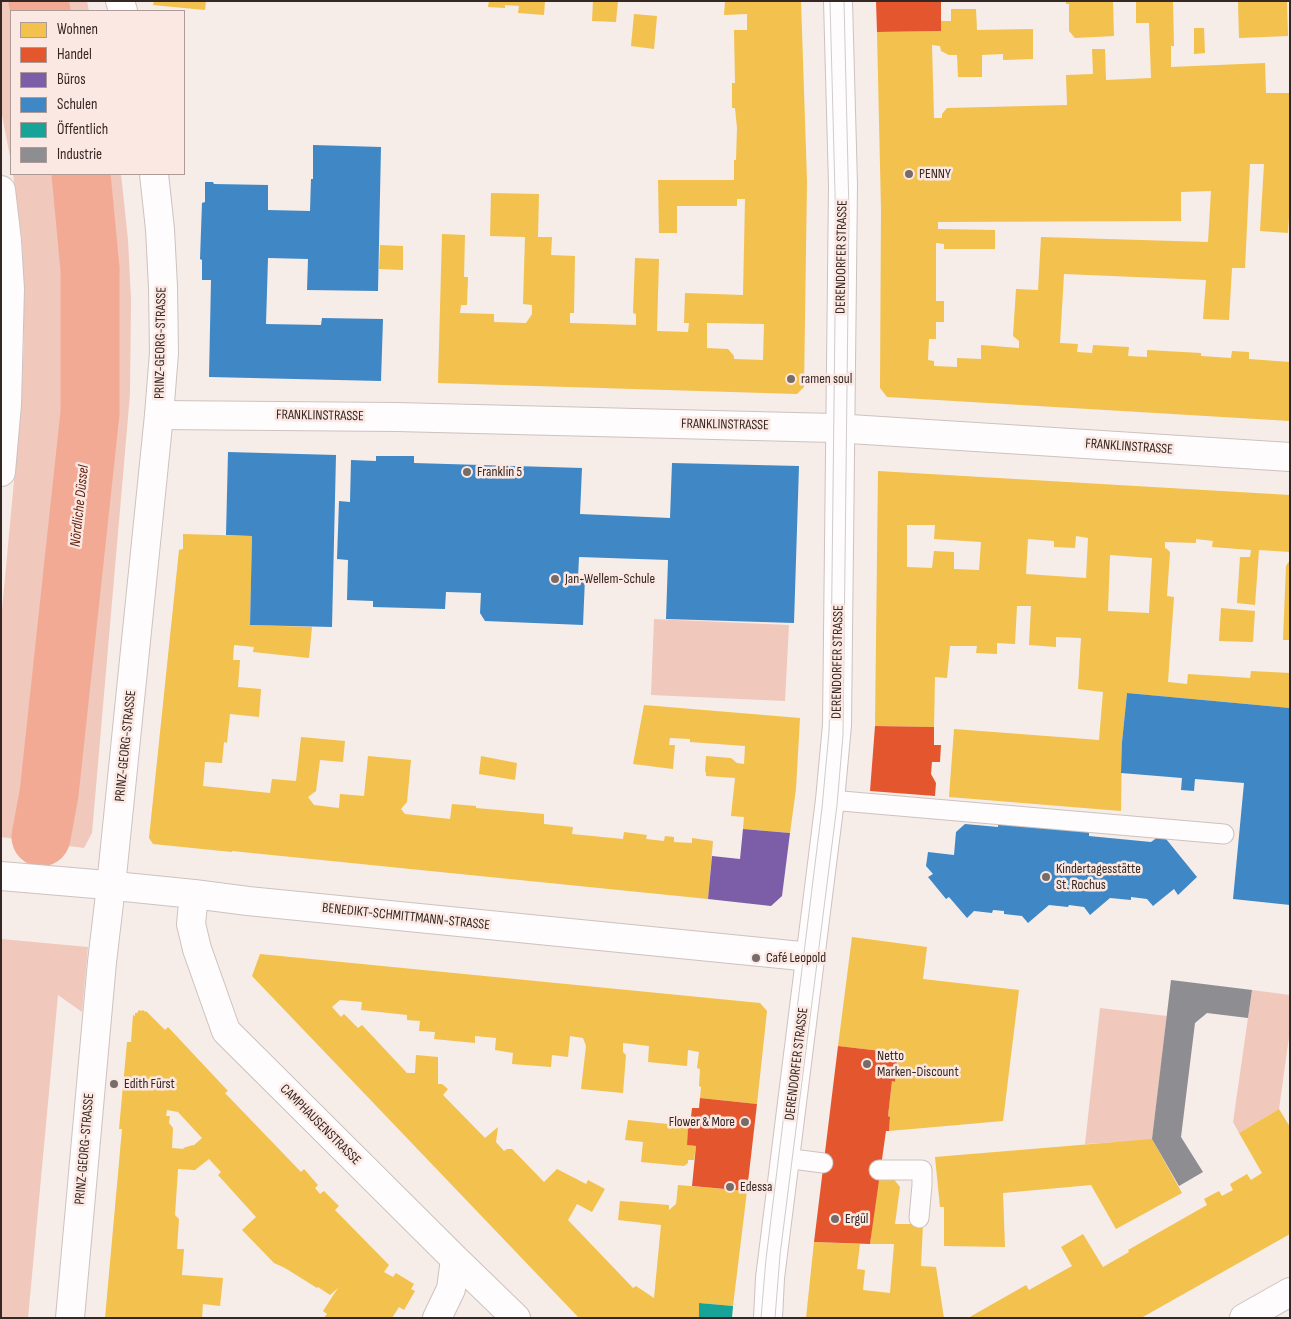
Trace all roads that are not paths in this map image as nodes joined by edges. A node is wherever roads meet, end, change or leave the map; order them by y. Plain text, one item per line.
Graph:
1 (838, 1) edge
2 (154, 175) edge
3 (1, 190) edge
4 (159, 415) junction
5 (840, 428) junction
6 (1290, 457) edge
7 (1, 472) edge
8 (830, 800) junction
9 (1224, 834) dead end
10 (1, 876) edge
11 (111, 886) junction
12 (194, 894) junction
13 (811, 957) junction
14 (785, 1158) junction
15 (823, 1163) dead end
16 (879, 1170) dead end
17 (919, 1218) dead end
18 (455, 1259) junction
19 (1290, 1292) edge
20 (70, 1318) edge
21 (437, 1318) edge
22 (516, 1318) edge
23 (768, 1318) edge
24 (1244, 1318) edge

1 - 5 street, DERENDORFER STRASSE
2 - 4 street, PRINZ-GEORG-STRASSE
3 - 7 street
4 - 5 street, FRANKLINSTRASSE
4 - 11 street, PRINZ-GEORG-STRASSE
5 - 6 street, FRANKLINSTRASSE
5 - 8 street, DERENDORFER STRASSE
8 - 9 lane
8 - 13 street, DERENDORFER STRASSE
10 - 11 street, BENEDIKT-SCHMITTMANN-STRASSE
11 - 12 street, BENEDIKT-SCHMITTMANN-STRASSE
11 - 20 street, PRINZ-GEORG-STRASSE
12 - 13 street, BENEDIKT-SCHMITTMANN-STRASSE
12 - 18 street, CAMPHAUSENSTRASSE
13 - 14 street, DERENDORFER STRASSE
14 - 15 lane
14 - 23 street, DERENDORFER STRASSE
16 - 17 lane
18 - 21 street
18 - 22 street, CAMPHAUSENSTRASSE
19 - 24 street

